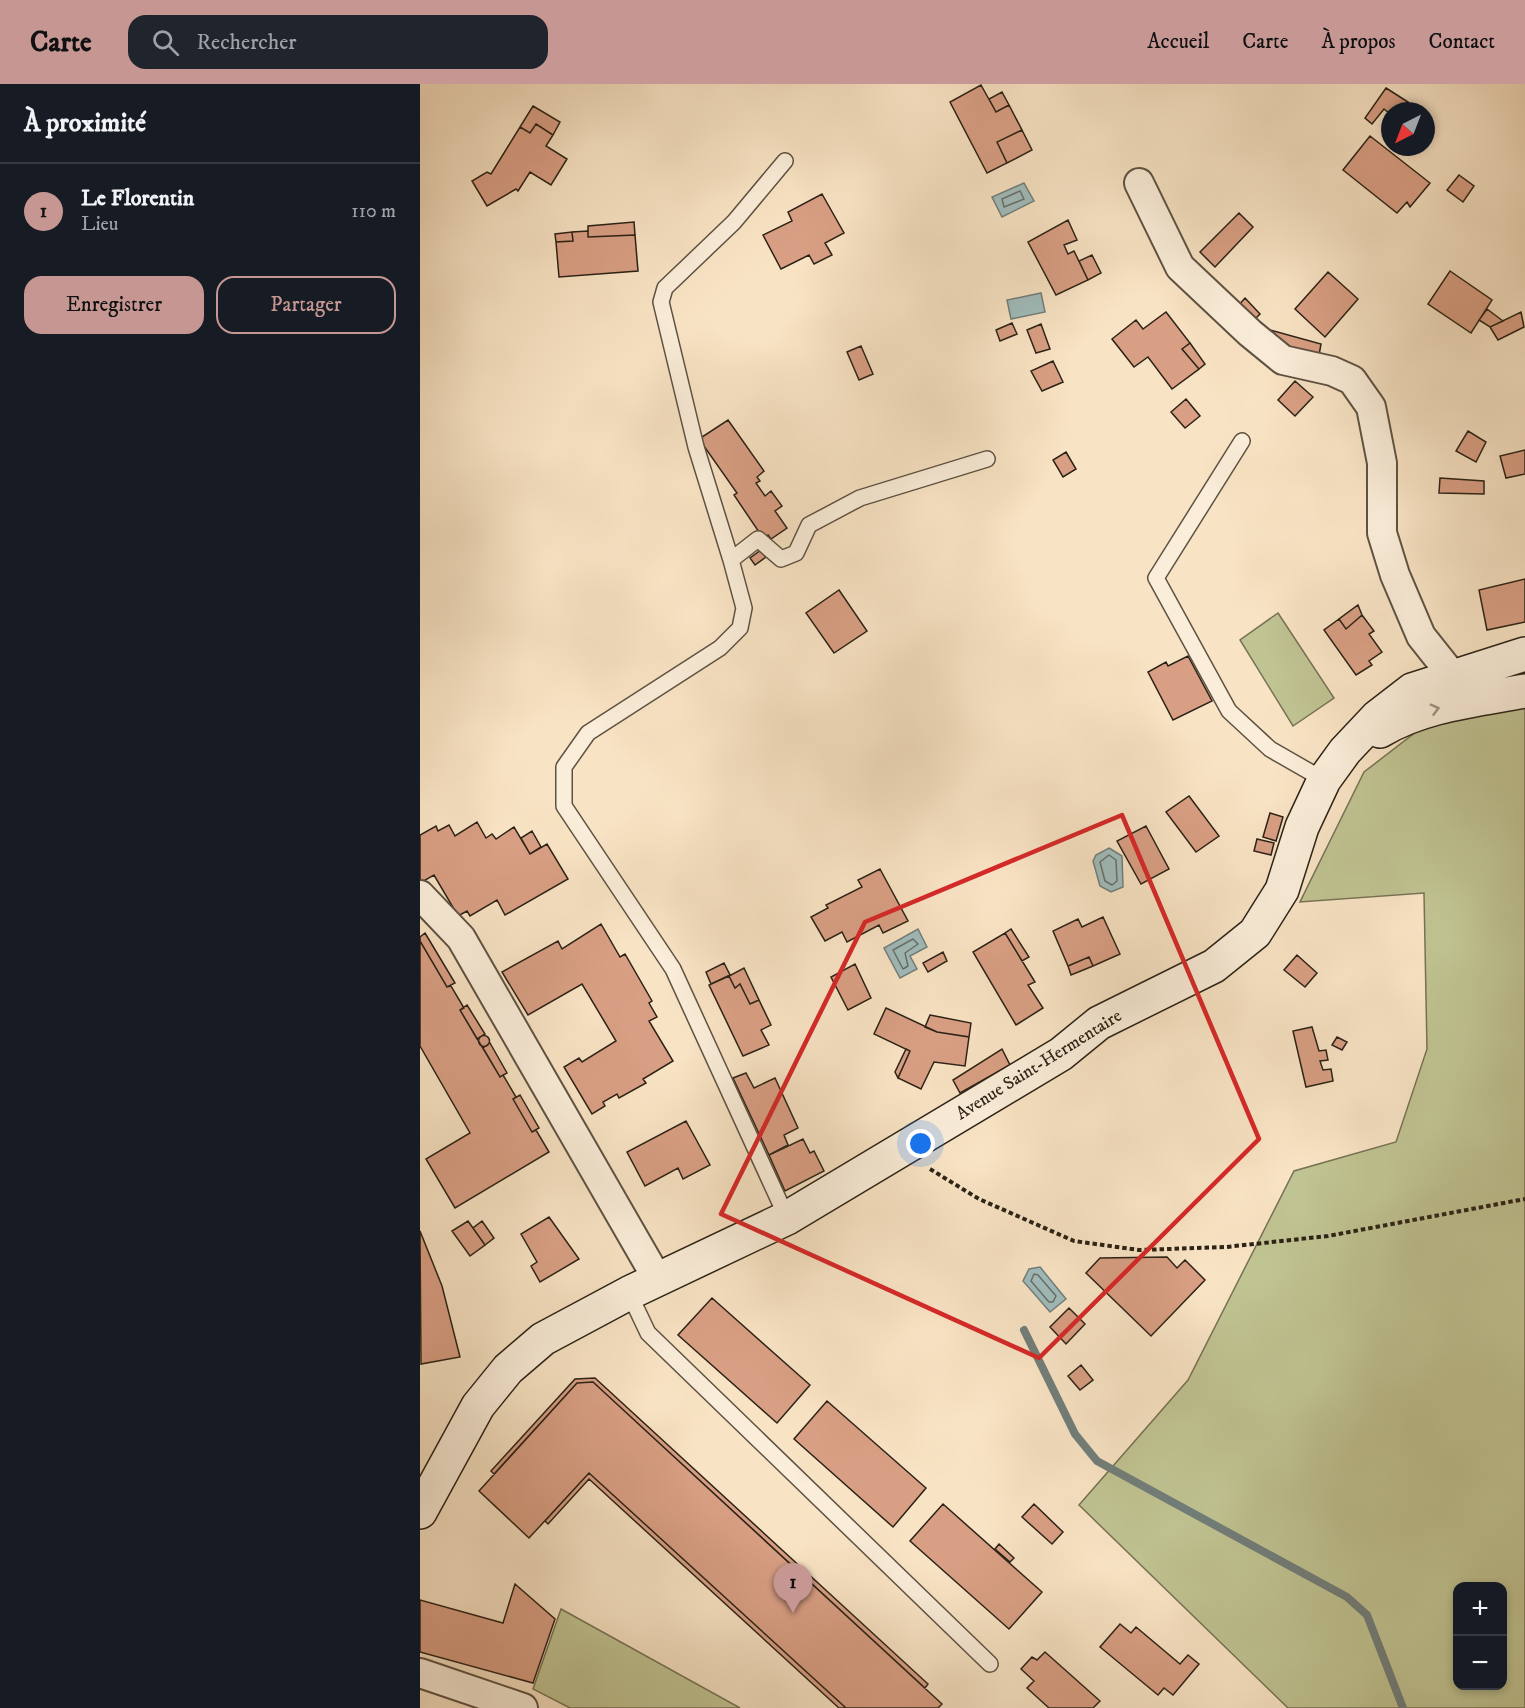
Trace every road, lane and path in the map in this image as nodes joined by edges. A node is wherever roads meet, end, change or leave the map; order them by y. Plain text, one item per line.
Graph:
1 (785, 161) dead end
2 (1139, 183) dead end
3 (1242, 441) dead end
4 (987, 459) dead end
5 (730, 560) junction
6 (1525, 654) edge
7 (1459, 688) junction
8 (1525, 691) edge
9 (1324, 780) junction
10 (420, 895) edge
11 (913, 1142) junction
12 (1525, 1199) edge
13 (787, 1218) junction
14 (644, 1287) junction
15 (420, 1512) edge
16 (990, 1664) dead end
17 (420, 1673) edge
18 (523, 1708) edge

1 - 5 lane
2 - 7 street
3 - 9 lane
4 - 5 lane
5 - 13 lane
6 - 7 street, Avenue Saint-Hermentaire
7 - 8 street, Avenue Saint-Hermentaire
7 - 9 street, Avenue Saint-Hermentaire
9 - 11 street, Avenue Saint-Hermentaire
10 - 14 street
11 - 12 path
11 - 13 street, Avenue Saint-Hermentaire
13 - 14 street, Avenue Saint-Hermentaire
14 - 15 street, Avenue Saint-Hermentaire
14 - 16 lane
17 - 18 street

